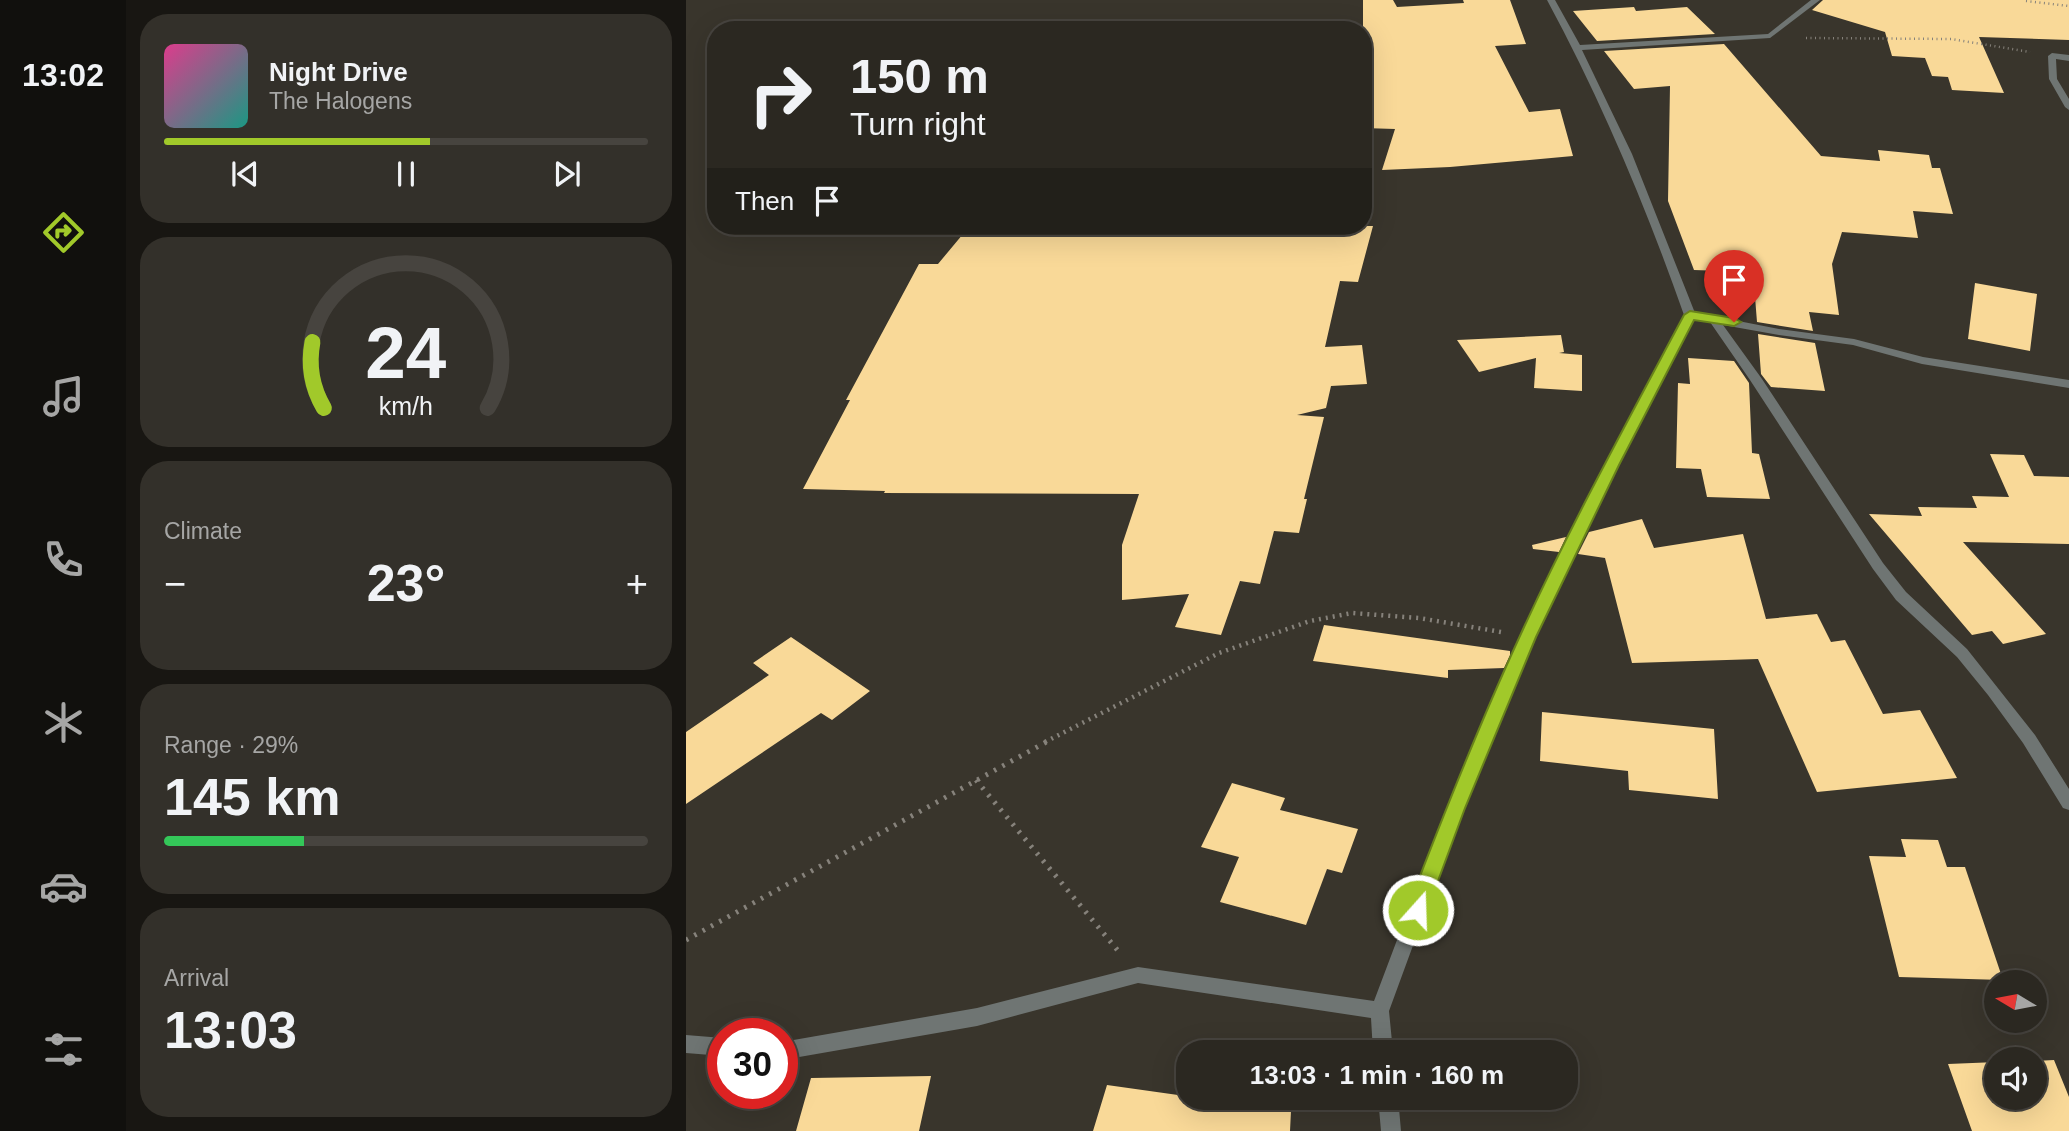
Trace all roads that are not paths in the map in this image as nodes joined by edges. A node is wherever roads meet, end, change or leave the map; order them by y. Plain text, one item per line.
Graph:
1 (1551, 0) edge
2 (1816, 0) edge
3 (1578, 48) junction
4 (2069, 58) edge
5 (2069, 107) edge
6 (1690, 315) junction
7 (1712, 317) junction
8 (2069, 384) edge
9 (2069, 803) edge
10 (1380, 1011) junction
11 (1383, 1040) edge
12 (686, 1044) edge
13 (707, 1046) edge
14 (798, 1048) edge
15 (1389, 1110) edge
16 (1391, 1131) edge

1 - 3 street
2 - 3 street
3 - 6 street
4 - 5 street
6 - 7 street
6 - 10 street
7 - 8 street
7 - 9 street
10 - 11 street
10 - 14 street
12 - 13 street
15 - 16 street

